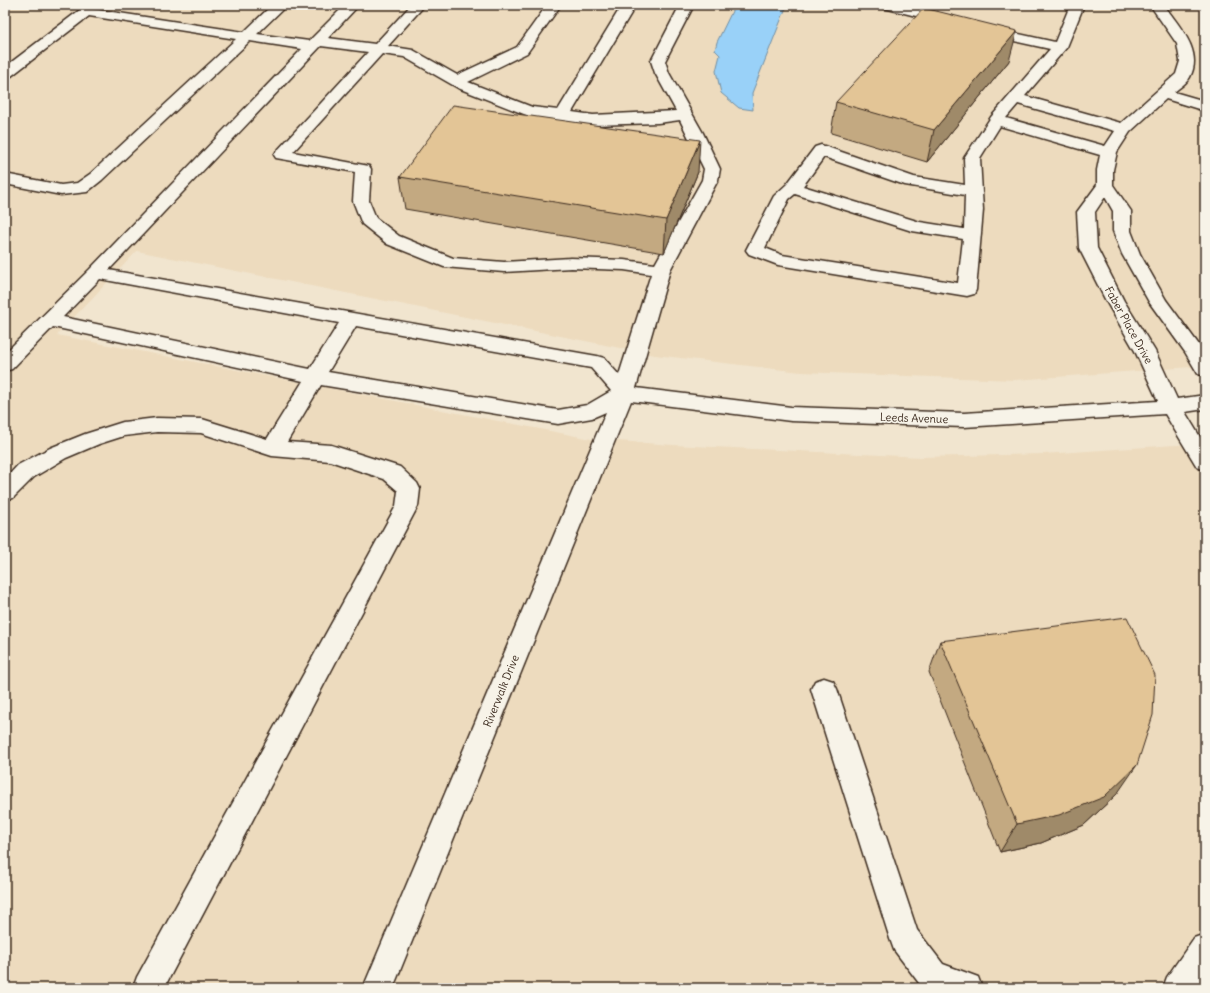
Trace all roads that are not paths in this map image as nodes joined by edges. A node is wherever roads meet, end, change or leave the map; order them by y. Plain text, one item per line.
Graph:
1 (280, 5) edge
2 (352, 5) edge
3 (418, 5) edge
4 (554, 5) edge
5 (629, 5) edge
6 (687, 5) edge
7 (889, 5) edge
8 (1074, 5) edge
9 (1157, 5) edge
10 (90, 8) edge
11 (248, 36) junction
12 (315, 43) junction
13 (1060, 47) junction
14 (379, 48) junction
15 (5, 74) edge
16 (457, 81) junction
17 (1165, 94) junction
18 (1014, 98) junction
19 (1205, 106) edge
20 (685, 115) junction
21 (562, 116) junction
22 (996, 120) junction
23 (1124, 129) junction
24 (1109, 152) junction
25 (5, 179) edge
26 (1105, 185) junction
27 (793, 188) junction
28 (974, 192) junction
29 (972, 235) junction
30 (661, 270) junction
31 (96, 273) junction
32 (350, 319) junction
33 (48, 320) junction
34 (5, 364) edge
35 (1205, 369) edge
36 (315, 377) junction
37 (624, 393) junction
38 (1205, 402) edge
39 (1171, 407) junction
40 (272, 448) junction
41 (1205, 462) edge
42 (5, 492) edge
43 (824, 689) dead end
44 (1205, 949) edge
45 (148, 988) edge
46 (378, 988) edge
47 (967, 988) edge
48 (1178, 988) edge

1 - 11 street
2 - 12 street
3 - 14 street
4 - 16 street
5 - 21 street
6 - 20 street, Riverwalk Drive
7 - 13 street
8 - 13 street
9 - 17 street
10 - 11 street
10 - 15 street
11 - 12 street
11 - 25 street
12 - 14 street
12 - 31 street
13 - 18 street
14 - 16 street
14 - 30 street
16 - 21 street
17 - 19 street
17 - 23 street
18 - 22 street
18 - 23 street
20 - 21 street
20 - 30 street, Riverwalk Drive
22 - 24 street
22 - 28 street
23 - 24 street
24 - 26 street
26 - 35 street
26 - 39 street, Faber Place Drive
27 - 28 street
27 - 29 street
27 - 29 street
28 - 29 street
30 - 37 street, Riverwalk Drive
31 - 32 street
31 - 33 street
32 - 36 street
32 - 37 street
33 - 34 street
33 - 36 street
36 - 37 street
36 - 40 street
37 - 39 street, Leeds Avenue
37 - 46 street, Riverwalk Drive
38 - 39 street, Leeds Avenue
39 - 41 street, Faber Place Drive
40 - 42 street
40 - 45 street
43 - 47 street
44 - 48 street

